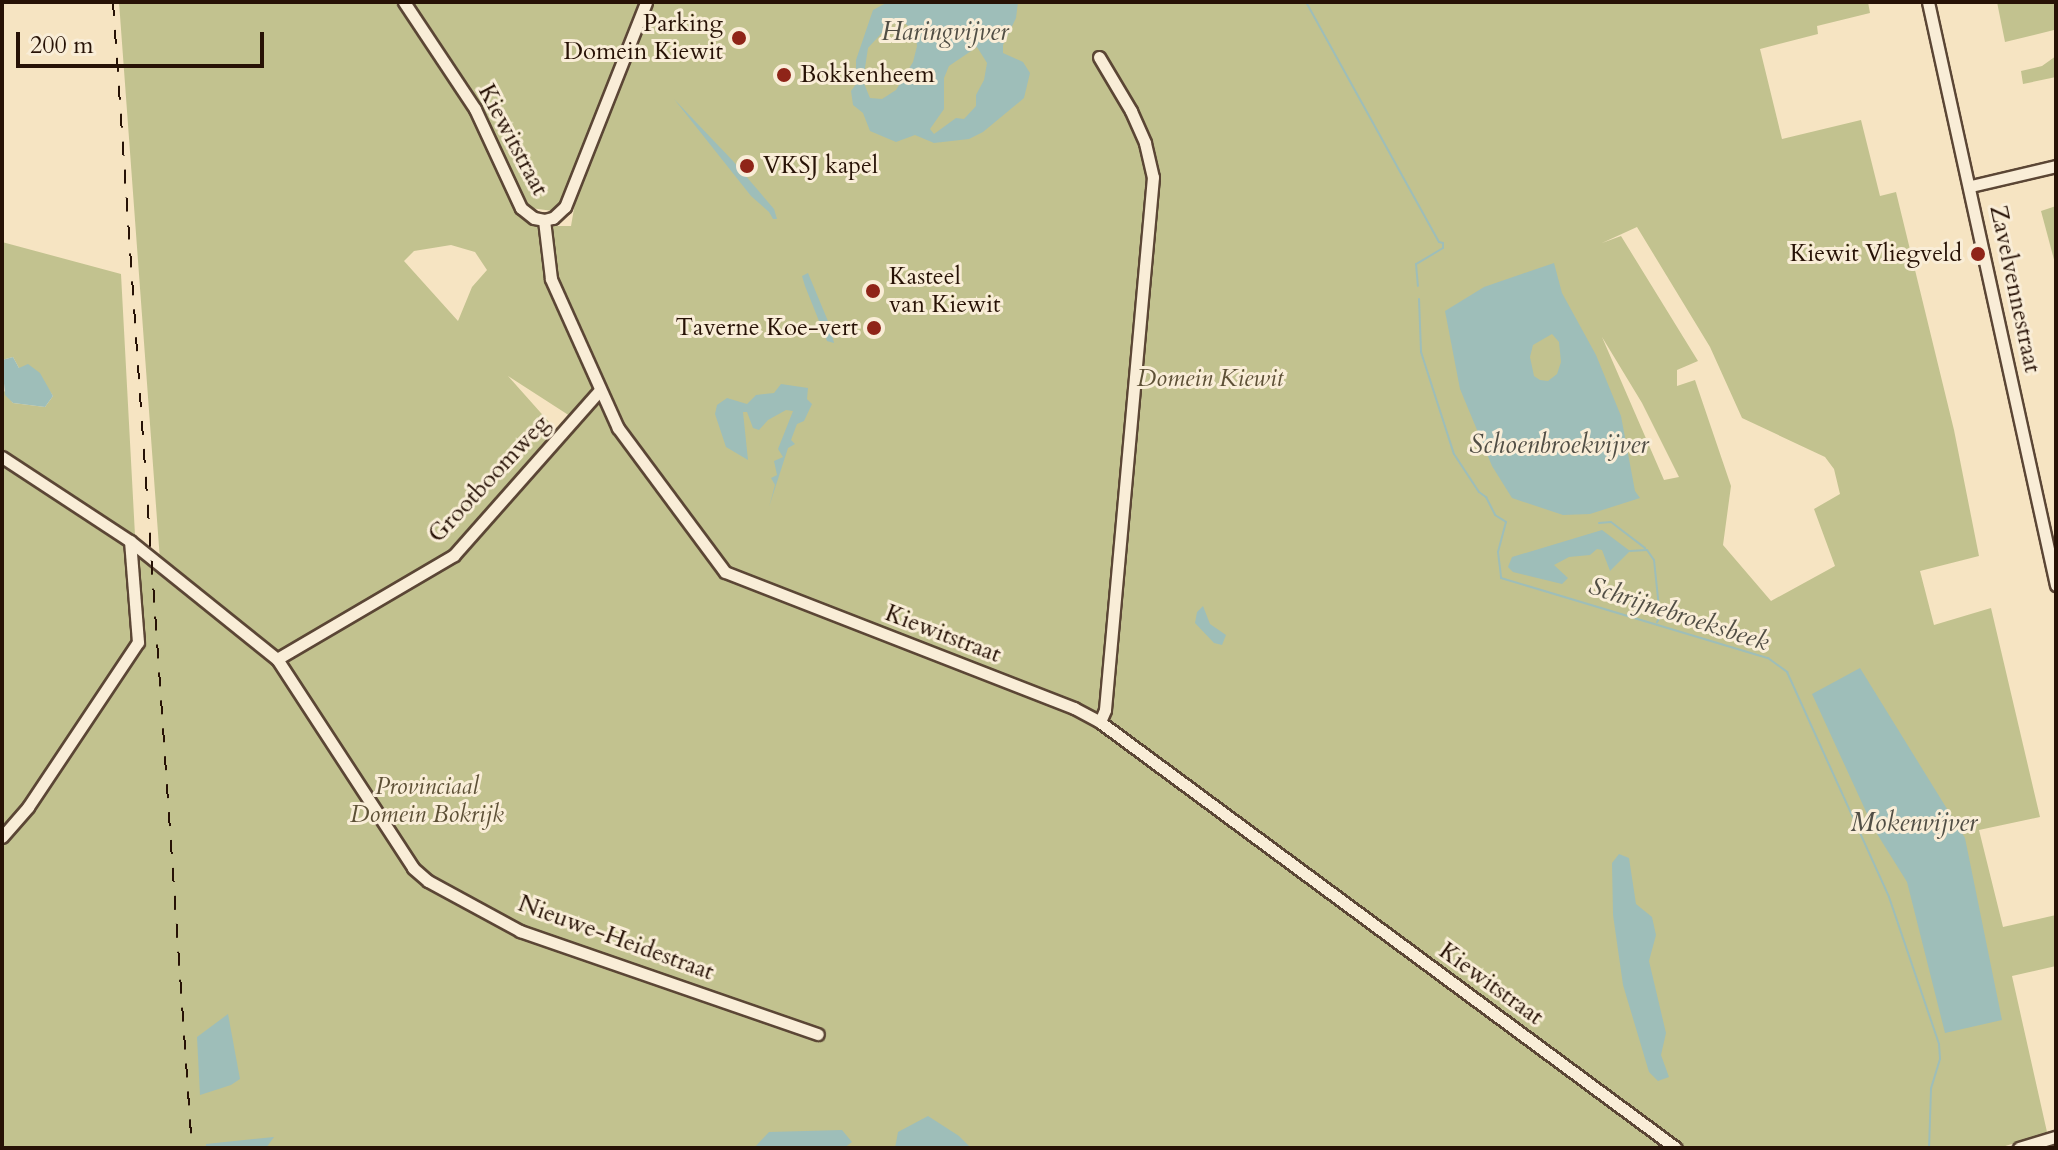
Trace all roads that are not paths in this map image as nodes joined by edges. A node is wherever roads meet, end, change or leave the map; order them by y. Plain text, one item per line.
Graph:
1 (404, 2) edge
2 (646, 2) edge
3 (1928, 2) edge
4 (1099, 57) dead end
5 (2056, 166) edge
6 (1971, 186) junction
7 (544, 220) junction
8 (599, 391) junction
9 (2, 457) edge
10 (130, 541) junction
11 (2056, 585) edge
12 (277, 659) junction
13 (1100, 722) junction
14 (2, 837) edge
15 (818, 1034) dead end
16 (2056, 1137) edge
17 (1676, 1148) edge
18 (2019, 1148) edge

1 - 7 street, Kiewitstraat
2 - 7 street
3 - 6 street, Zavelvennestraat
4 - 13 street
5 - 6 street
6 - 11 street, Zavelvennestraat
7 - 8 street, Kiewitstraat
8 - 12 street, Grootboomweg
8 - 13 street, Kiewitstraat
9 - 10 street, Nieuwe-Heidestraat
10 - 12 street, Nieuwe-Heidestraat
10 - 14 street
12 - 15 street, Nieuwe-Heidestraat
13 - 17 street, Kiewitstraat
16 - 18 street

